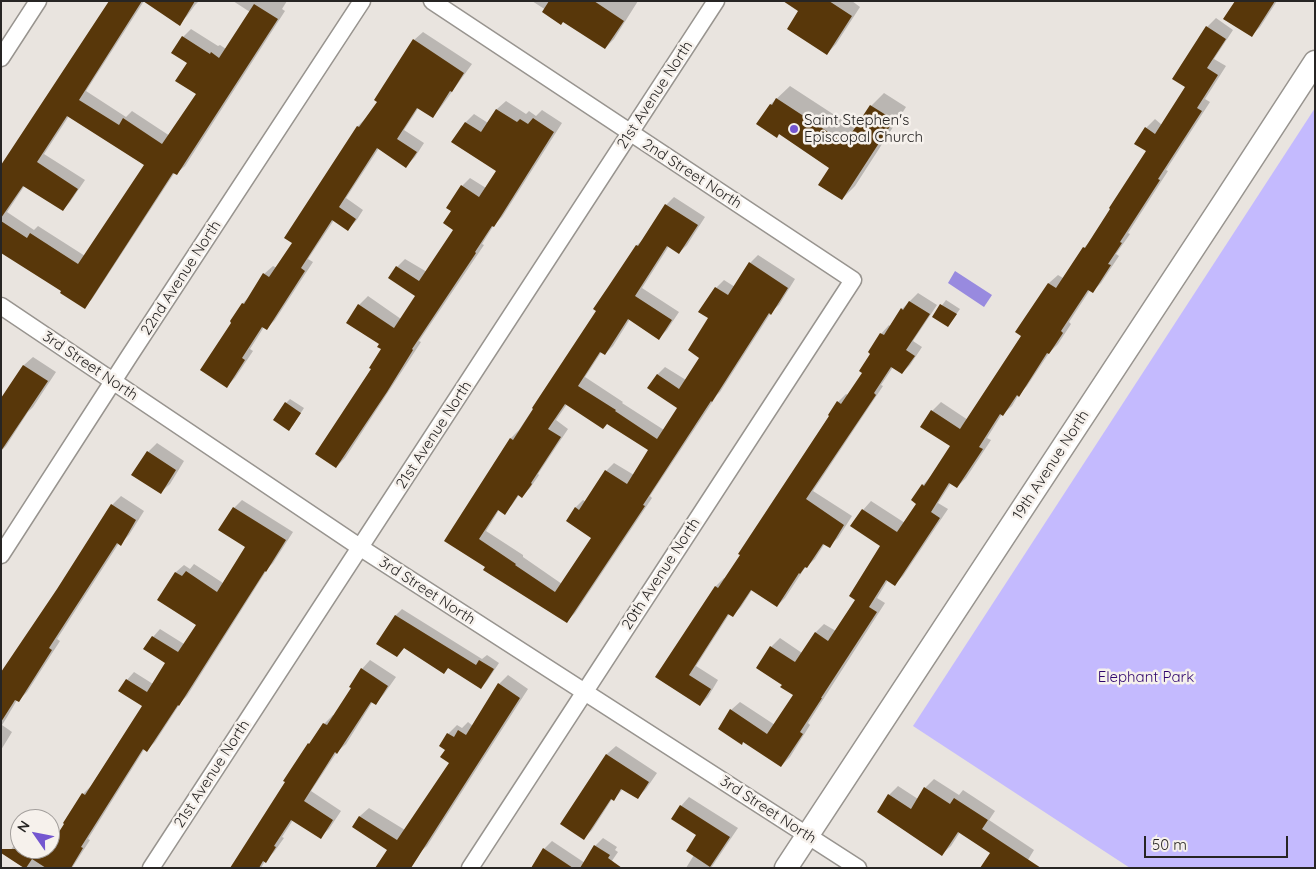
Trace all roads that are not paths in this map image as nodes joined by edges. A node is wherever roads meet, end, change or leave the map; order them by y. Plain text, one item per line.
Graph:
1 (38, 1) edge
2 (362, 1) edge
3 (432, 1) edge
4 (716, 1) edge
5 (1, 58) edge
6 (1315, 62) edge
7 (630, 133) junction
8 (853, 280) joint
9 (1, 306) edge
10 (113, 381) junction
11 (360, 548) junction
12 (1, 555) edge
13 (584, 692) junction
14 (807, 835) junction
15 (151, 868) edge
16 (470, 868) edge
17 (786, 868) edge
18 (858, 868) edge

1 - 5 street
2 - 10 street, 22nd Avenue North
3 - 7 street, 2nd Street North
4 - 7 street, 21st Avenue North
6 - 14 street, 19th Avenue North
7 - 8 street, 2nd Street North
7 - 11 street, 21st Avenue North
8 - 13 street, 20th Avenue North
9 - 10 street, 3rd Street North
10 - 11 street, 3rd Street North
10 - 12 street, 22nd Avenue North
11 - 13 street, 3rd Street North
11 - 15 street, 21st Avenue North
13 - 14 street, 3rd Street North
13 - 16 street, 20th Avenue North
14 - 17 street, 19th Avenue North
14 - 18 street, 3rd Street North

